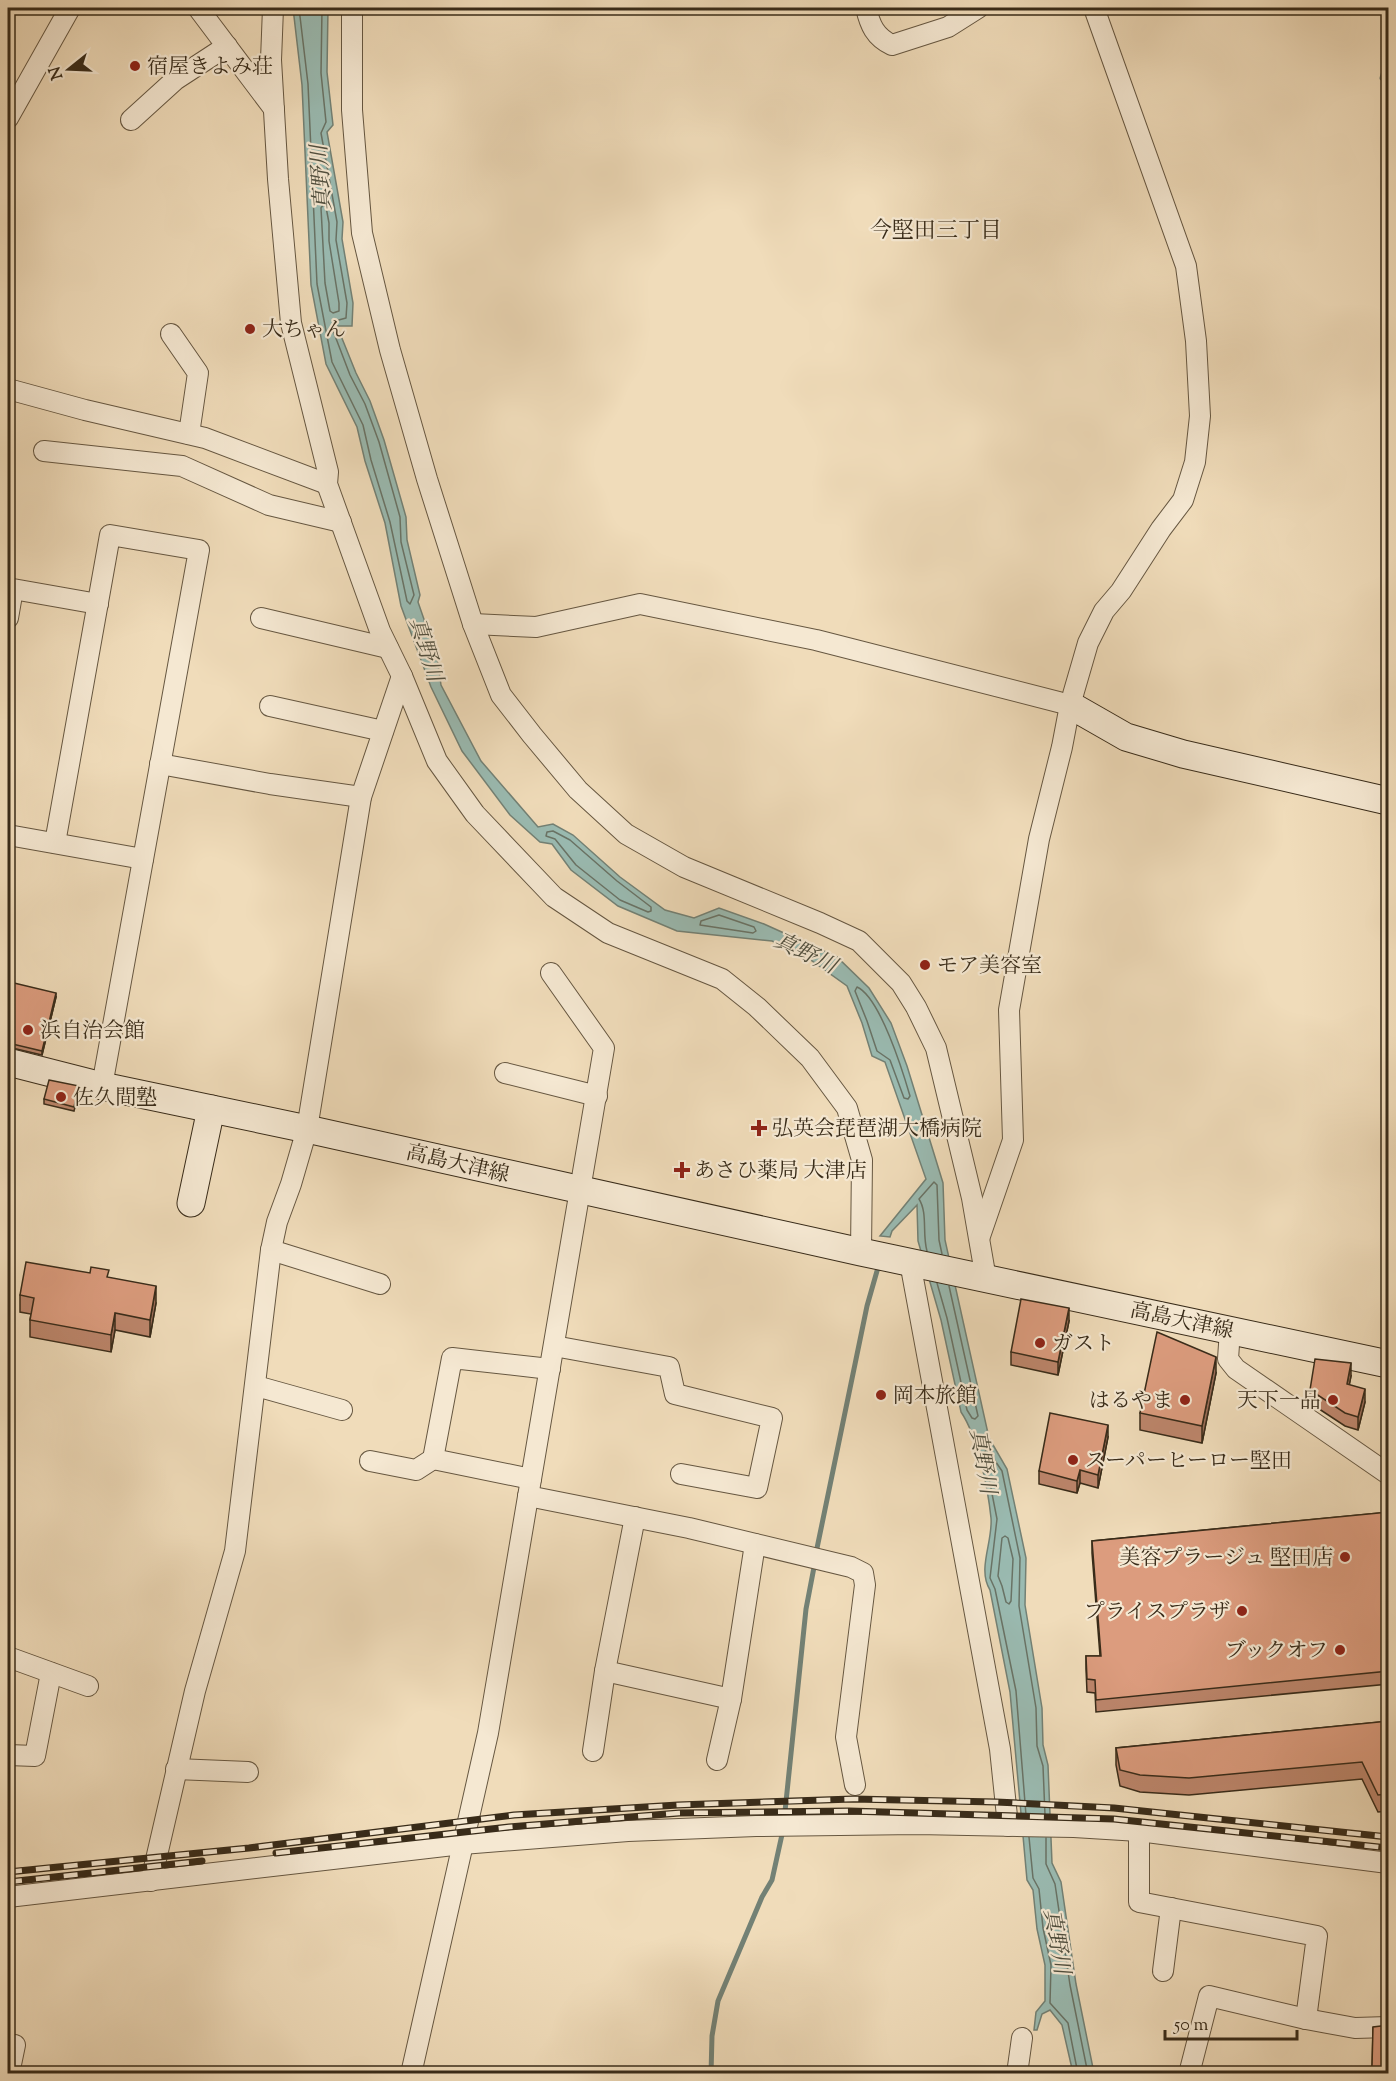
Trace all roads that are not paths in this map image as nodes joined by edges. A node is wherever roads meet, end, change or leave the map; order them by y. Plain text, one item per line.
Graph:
1 (70, 8) edge
2 (198, 8) edge
3 (273, 8) edge
4 (352, 8) edge
5 (866, 8) edge
6 (978, 8) edge
7 (1094, 8) edge
8 (227, 46) junction
9 (274, 109) junction
10 (8, 118) edge
11 (131, 120) dead end
12 (171, 334) dead end
13 (8, 389) edge
14 (189, 434) junction
15 (44, 450) dead end
16 (327, 484) junction
17 (341, 522) junction
18 (98, 604) junction
19 (8, 618) edge
20 (261, 618) dead end
21 (472, 624) junction
22 (388, 648) junction
23 (402, 676) junction
24 (1071, 705) junction
25 (270, 706) dead end
26 (383, 731) junction
27 (160, 764) junction
28 (361, 797) junction
29 (1389, 801) edge
30 (8, 835) edge
31 (55, 843) junction
32 (143, 859) junction
33 (551, 973) dead end
34 (8, 1062) edge
35 (505, 1073) dead end
36 (102, 1086) junction
37 (597, 1096) junction
38 (211, 1109) junction
39 (306, 1129) junction
40 (581, 1191) junction
41 (191, 1203) dead end
42 (979, 1239) junction
43 (272, 1250) junction
44 (861, 1252) junction
45 (910, 1262) junction
46 (981, 1278) junction
47 (380, 1284) dead end
48 (1230, 1330) junction
49 (554, 1346) junction
50 (1389, 1364) edge
51 (550, 1370) junction
52 (256, 1386) junction
53 (342, 1410) dead end
54 (432, 1459) junction
55 (370, 1461) dead end
56 (681, 1474) dead end
57 (1389, 1474) edge
58 (530, 1487) junction
59 (635, 1517) junction
60 (755, 1544) junction
61 (8, 1657) edge
62 (605, 1671) junction
63 (51, 1673) junction
64 (88, 1686) dead end
65 (731, 1699) junction
66 (593, 1751) dead end
67 (8, 1755) edge
68 (717, 1760) dead end
69 (176, 1769) junction
70 (248, 1773) dead end
71 (855, 1785) dead end
72 (1012, 1826) junction
73 (1139, 1830) junction
74 (462, 1844) junction
75 (1389, 1863) edge
76 (151, 1881) junction
77 (8, 1897) edge
78 (1171, 1908) junction
79 (1163, 1971) dead end
80 (1306, 2019) junction
81 (1389, 2027) edge
82 (1022, 2038) dead end
83 (15, 2045) dead end
84 (9, 2073) edge
85 (411, 2073) edge
86 (1017, 2073) edge
87 (1189, 2073) edge

1 - 10 street
2 - 8 street
3 - 9 street
4 - 21 street
5 - 6 street
7 - 24 street
8 - 9 street
8 - 11 street
9 - 16 street
12 - 14 street
13 - 14 street
14 - 16 street
15 - 17 street
16 - 17 street
17 - 22 street
18 - 19 street
18 - 27 street
18 - 31 street
20 - 22 street
21 - 24 street
21 - 42 street
22 - 23 street
23 - 26 street
23 - 44 street
24 - 29 main road
24 - 42 street
25 - 26 street
26 - 28 street
27 - 28 street
27 - 32 street
28 - 39 street
30 - 31 street
31 - 32 street
32 - 36 street
33 - 37 street
34 - 36 main road, 高島大津線
35 - 37 street
36 - 38 main road, 高島大津線
37 - 40 street
38 - 39 main road, 高島大津線
38 - 41 main road
39 - 40 main road, 高島大津線
39 - 43 street
40 - 44 main road, 高島大津線
40 - 49 street
42 - 46 street
43 - 47 street
43 - 52 street
44 - 45 main road, 高島大津線
45 - 46 main road, 高島大津線
45 - 72 street
46 - 48 main road, 高島大津線
48 - 50 main road, 高島大津線
48 - 57 street
49 - 51 street
49 - 56 street
51 - 54 street
51 - 58 street
52 - 53 street
52 - 69 street
54 - 55 street
54 - 58 street
58 - 59 street
58 - 74 street
59 - 60 street
59 - 62 street
60 - 65 street
60 - 71 street
61 - 63 street
62 - 65 street
62 - 66 street
63 - 64 street
63 - 67 street
65 - 68 street
69 - 70 street
69 - 76 street
72 - 73 street
72 - 74 street
73 - 75 street
73 - 78 street
74 - 76 street
74 - 85 street
76 - 77 street
78 - 79 street
78 - 80 street
80 - 81 street
80 - 87 street
82 - 86 street
83 - 84 street

